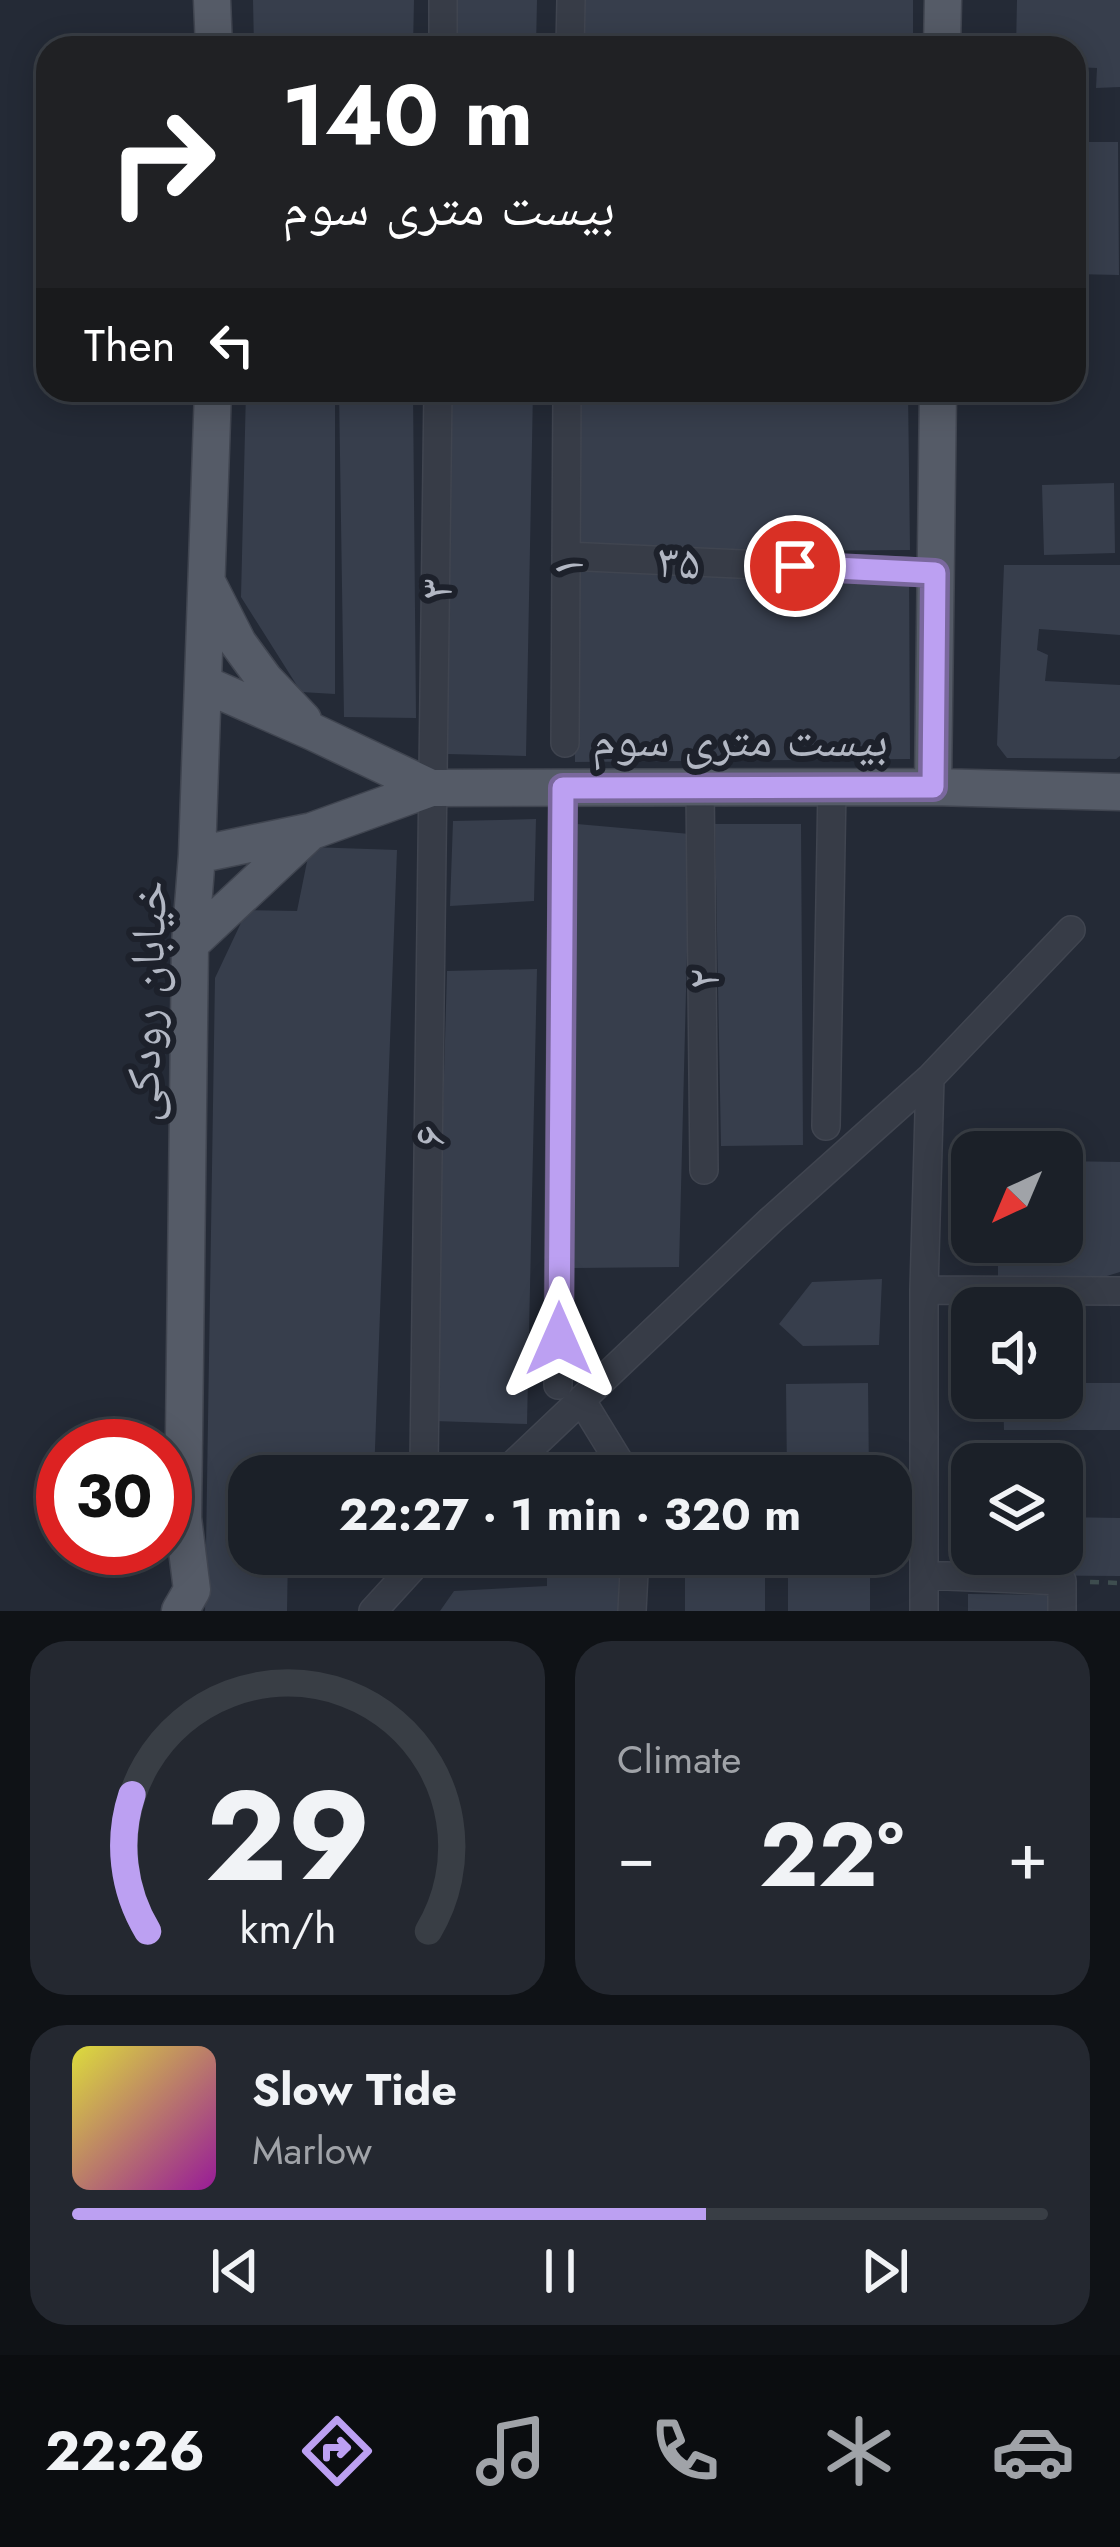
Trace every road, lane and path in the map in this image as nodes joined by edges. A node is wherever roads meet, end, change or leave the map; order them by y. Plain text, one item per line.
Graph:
1 (212, 0) edge
2 (443, 0) edge
3 (571, 0) edge
4 (943, 0) edge
5 (214, 36) edge
6 (443, 36) edge
7 (570, 36) edge
8 (942, 36) edge
9 (213, 402) edge
10 (438, 402) edge
11 (567, 402) edge
12 (938, 402) edge
13 (566, 556) junction
14 (935, 573) junction
15 (206, 581) junction
16 (204, 684) junction
17 (313, 732) junction
18 (565, 743) dead end
19 (832, 787) junction
20 (933, 787) junction
21 (431, 788) junction
22 (563, 788) junction
23 (700, 788) junction
24 (1120, 792) edge
25 (312, 831) junction
26 (197, 855) junction
27 (1071, 930) dead end
28 (190, 944) junction
29 (930, 1078) junction
30 (826, 1126) dead end
31 (704, 1170) dead end
32 (925, 1290) junction
33 (1120, 1291) edge
34 (559, 1384) dead end
35 (583, 1401) junction
36 (424, 1455) edge
37 (524, 1455) edge
38 (615, 1455) edge
39 (406, 1575) edge
40 (634, 1575) edge
41 (924, 1575) junction
42 (180, 1611) edge
43 (373, 1611) edge
44 (632, 1611) edge
45 (924, 1611) edge
46 (1062, 1611) edge

1 - 5 main road
2 - 6 street
3 - 7 street
4 - 8 main road
9 - 15 main road, خیابان رودکی
10 - 21 street, ۳
11 - 13 street, ۱
12 - 14 main road
13 - 14 street, ۳۵
13 - 18 street, ۱
14 - 20 main road
15 - 16 main road, خیابان رودکی
15 - 17 main road
16 - 17 main road, بیست متری سوم
16 - 26 main road, خیابان رودکی
17 - 21 main road, بیست متری سوم
19 - 20 main road, بیست متری سوم
19 - 23 main road, بیست متری سوم
19 - 30 street
20 - 24 main road, بیست متری سوم
21 - 22 main road, بیست متری سوم
21 - 25 main road, بیست متری سوم
21 - 36 street, ۶
22 - 23 main road, بیست متری سوم
22 - 34 street
23 - 31 street, ۲
25 - 26 main road, بیست متری سوم
25 - 28 main road
26 - 28 main road, خیابان رودکی
27 - 29 street
28 - 42 main road, خیابان رودکی
29 - 32 street
29 - 35 street
32 - 33 street
32 - 41 street
35 - 37 street
35 - 38 street
39 - 43 street
40 - 44 street
41 - 45 street
41 - 46 street

